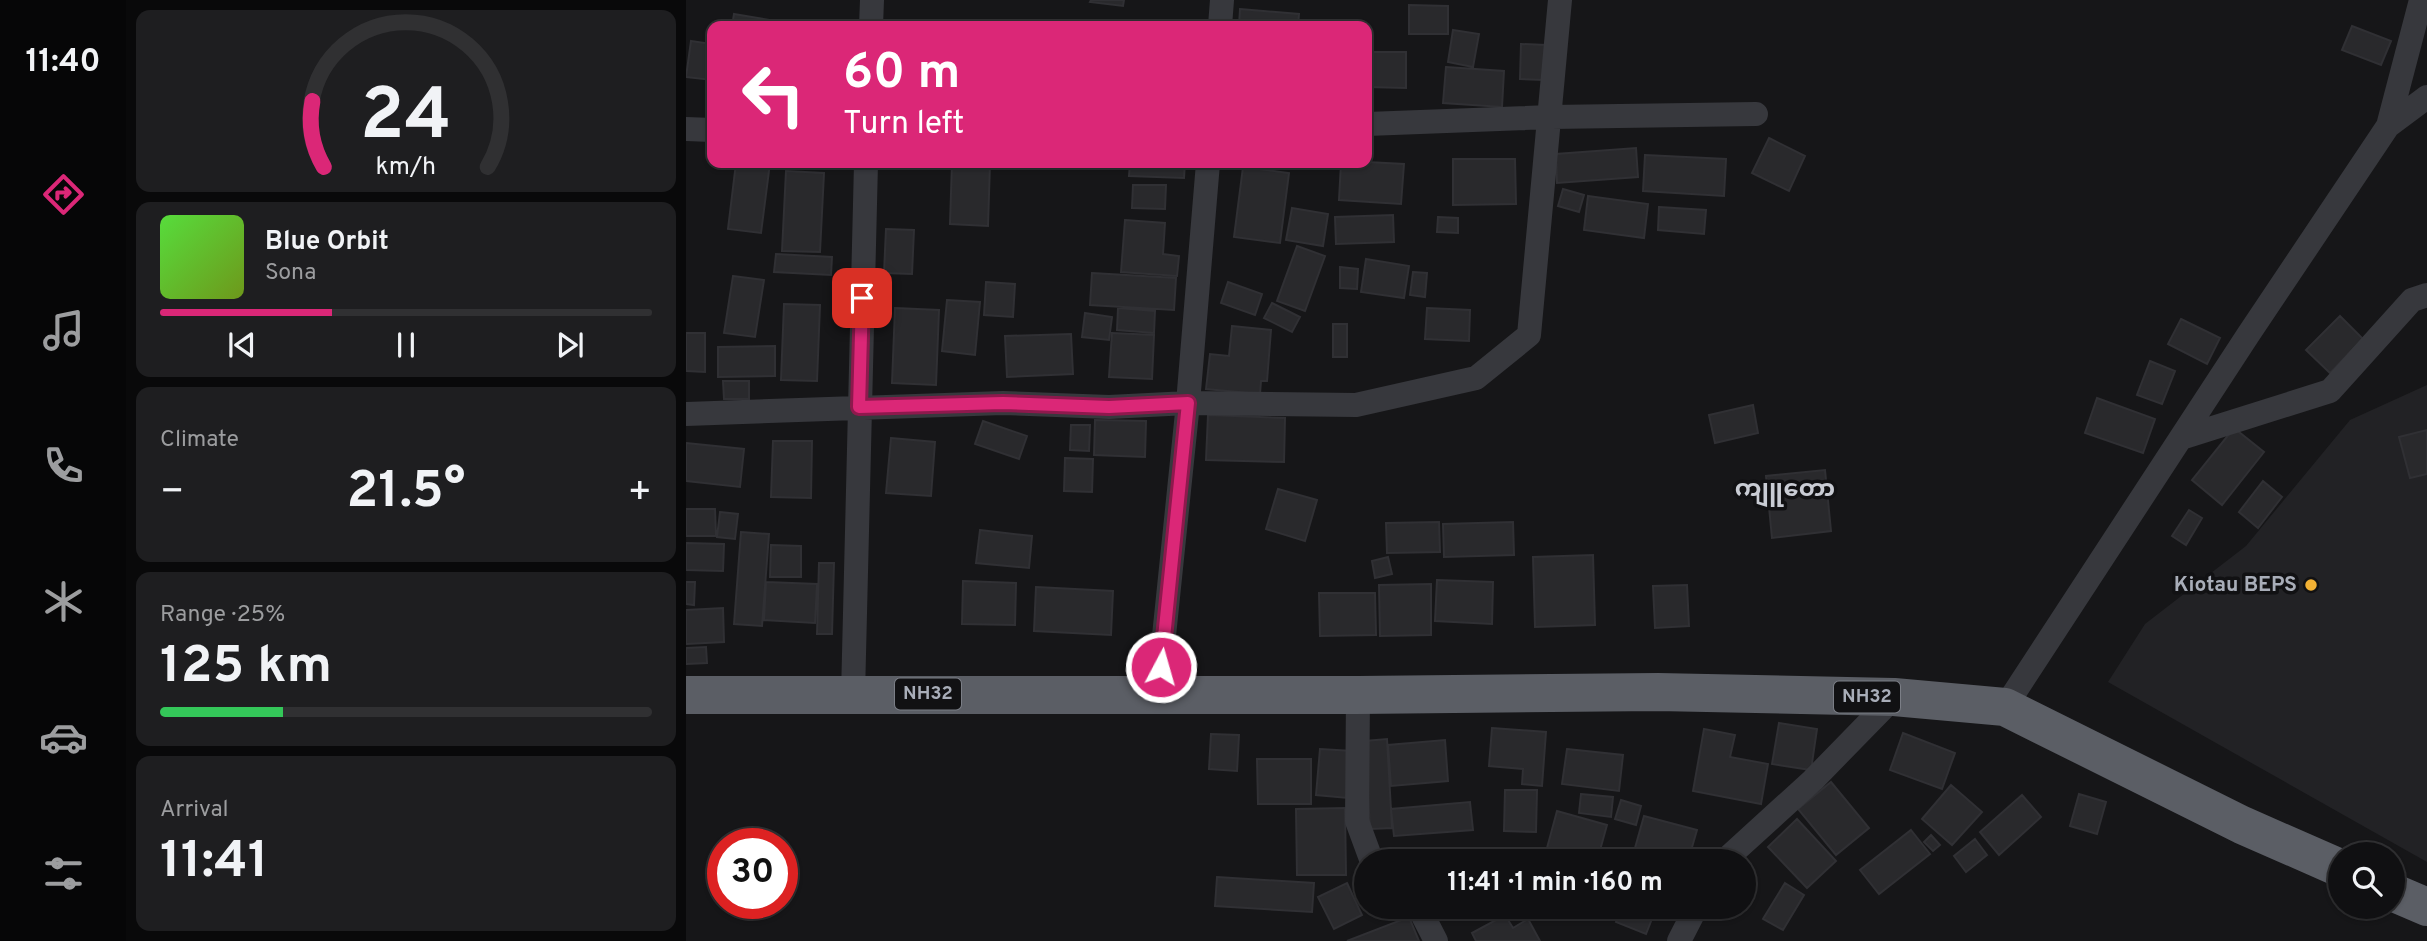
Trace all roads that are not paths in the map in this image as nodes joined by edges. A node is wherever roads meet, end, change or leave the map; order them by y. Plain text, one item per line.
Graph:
1 (872, 0) edge
2 (1222, 0) edge
3 (1560, 0) edge
4 (2421, 0) edge
5 (871, 21) edge
6 (1220, 21) edge
7 (2427, 97) edge
8 (1756, 114) dead end
9 (1551, 117) junction
10 (1372, 124) edge
11 (2388, 126) junction
12 (686, 129) edge
13 (707, 130) edge
14 (866, 168) edge
15 (1208, 168) edge
16 (2427, 295) edge
17 (1188, 403) junction
18 (859, 407) junction
19 (686, 414) edge
20 (2181, 438) junction
21 (1164, 694) junction
22 (686, 695) edge
23 (853, 695) junction
24 (1358, 695) junction
25 (1894, 697) junction
26 (2005, 706) junction
27 (1367, 849) edge
28 (1737, 849) edge
29 (2328, 863) edge
30 (2405, 898) edge
31 (2427, 907) edge
32 (1425, 919) edge
33 (1690, 919) edge
34 (1436, 941) edge
35 (1679, 941) edge

1 - 5 street
2 - 6 street
3 - 9 street
4 - 11 street
7 - 11 street
8 - 9 street
9 - 10 street
9 - 17 street
11 - 20 street
12 - 13 street
14 - 18 street
15 - 17 street
16 - 20 street
17 - 18 street
17 - 21 street
18 - 19 street
18 - 23 street
20 - 26 street
21 - 23 highway, NH32
21 - 24 highway, NH32
22 - 23 highway, NH32
24 - 25 highway, NH32
24 - 27 street
25 - 26 highway, NH32
25 - 28 street
26 - 29 highway, NH32
30 - 31 highway
32 - 34 street
33 - 35 street

